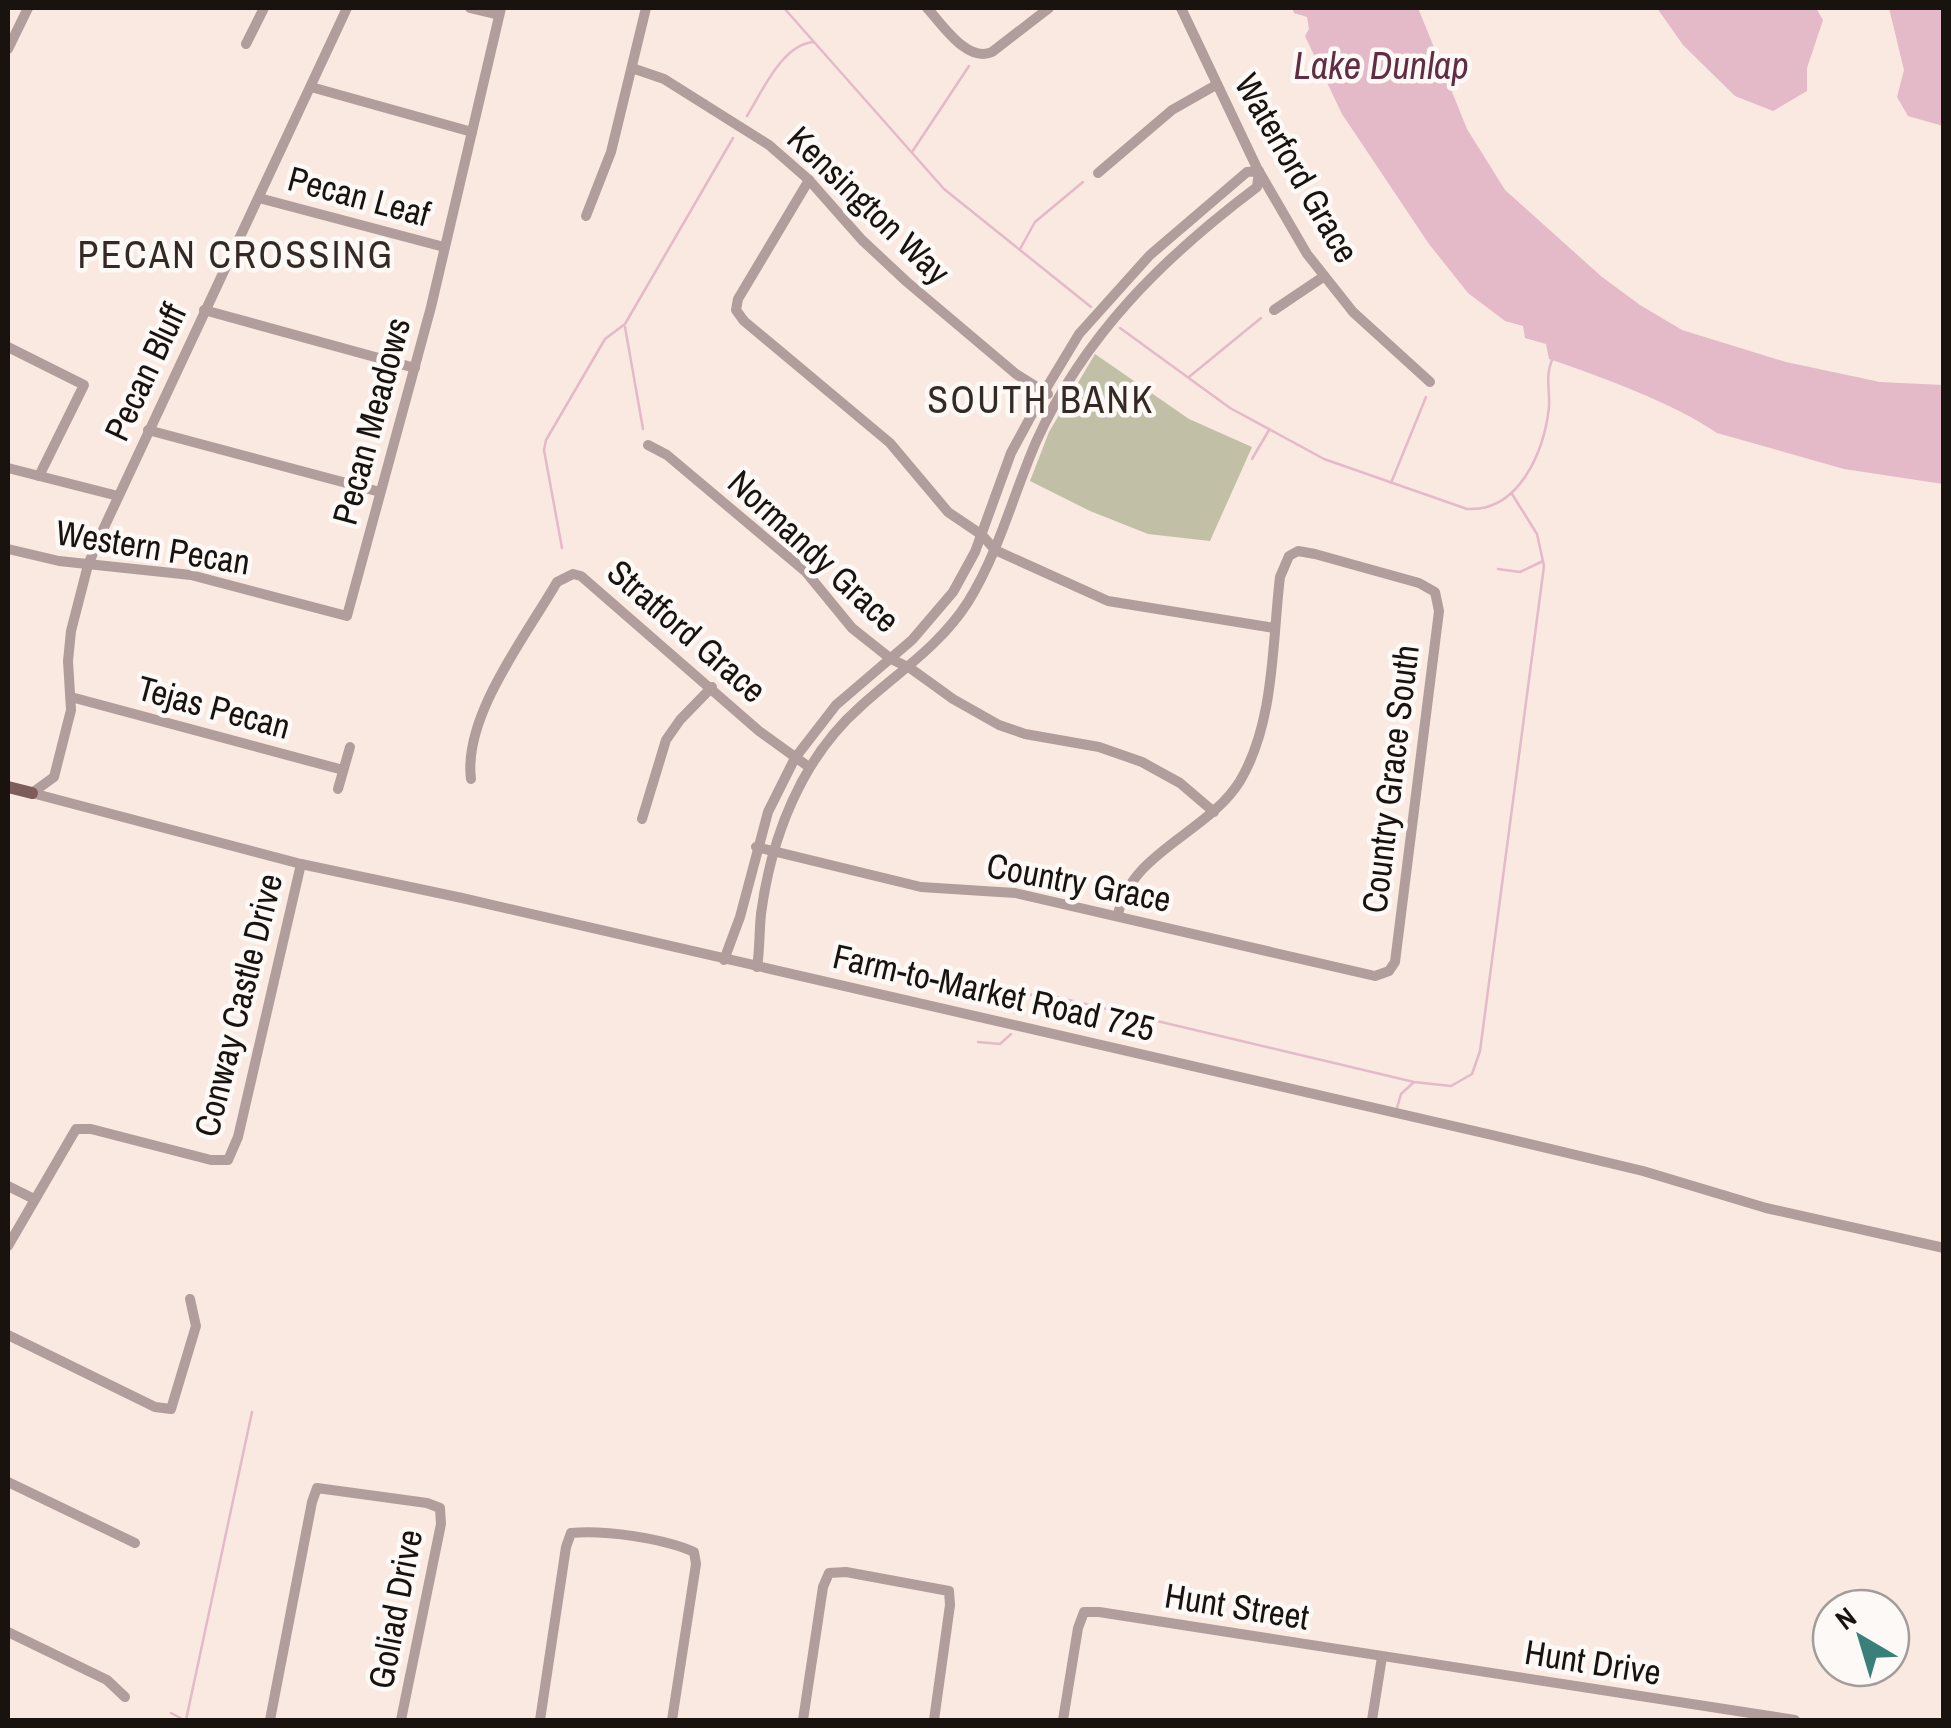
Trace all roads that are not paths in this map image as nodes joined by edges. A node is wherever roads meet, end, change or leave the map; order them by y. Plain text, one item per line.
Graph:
1 (28, 8) edge
2 (264, 8) edge
3 (347, 8) edge
4 (470, 8) edge
5 (646, 8) edge
6 (927, 8) edge
7 (1048, 8) edge
8 (1181, 8) edge
9 (500, 11) edge
10 (246, 44) dead end
11 (8, 50) edge
12 (632, 68) junction
13 (1216, 84) junction
14 (311, 87) junction
15 (472, 132) junction
16 (1259, 171) junction
17 (1098, 173) dead end
18 (809, 180) junction
19 (259, 198) junction
20 (586, 216) dead end
21 (444, 247) junction
22 (1323, 277) junction
23 (204, 310) junction
24 (1274, 310) dead end
25 (8, 347) edge
26 (415, 368) junction
27 (1430, 382) dead end
28 (1044, 392) junction
29 (1058, 400) junction
30 (148, 430) junction
31 (648, 446) dead end
32 (8, 468) edge
33 (39, 476) junction
34 (380, 492) junction
35 (118, 496) junction
36 (982, 535) junction
37 (8, 548) edge
38 (994, 550) junction
39 (88, 565) junction
40 (347, 616) joint
41 (1274, 628) junction
42 (891, 659) junction
43 (910, 668) junction
44 (712, 687) junction
45 (71, 697) junction
46 (350, 747) dead end
47 (794, 758) junction
48 (810, 767) junction
49 (342, 770) junction
50 (54, 777) junction
51 (470, 779) dead end
52 (8, 787) edge
53 (338, 789) dead end
54 (32, 793) junction
55 (65, 801) junction
56 (1214, 812) junction
57 (642, 819) dead end
58 (756, 847) junction
59 (776, 851) junction
60 (301, 864) junction
61 (1118, 915) junction
62 (740, 917) junction
63 (760, 922) junction
64 (724, 960) junction
65 (758, 967) junction
66 (1389, 971) joint
67 (8, 1186) edge
68 (34, 1199) junction
69 (8, 1246) edge
70 (1944, 1248) edge
71 (190, 1299) dead end
72 (8, 1335) edge
73 (8, 1482) edge
74 (135, 1543) dead end
75 (8, 1632) edge
76 (1382, 1657) junction
77 (125, 1697) dead end
78 (270, 1720) edge
79 (402, 1720) edge
80 (540, 1720) edge
81 (672, 1720) edge
82 (803, 1720) edge
83 (934, 1720) edge
84 (1063, 1720) edge
85 (1372, 1720) edge
86 (1795, 1720) edge

1 - 11 street
2 - 10 street
3 - 14 street, Pecan Bluff
4 - 9 street
5 - 12 street
6 - 7 street
8 - 13 street, Waterford Grace
9 - 15 street, Pecan Meadows
12 - 18 street, Kensington Way
12 - 20 street
13 - 16 street, Waterford Grace
13 - 17 street
14 - 15 street
14 - 19 street, Pecan Bluff
15 - 21 street, Pecan Meadows
16 - 22 street, Waterford Grace
16 - 28 street
16 - 29 street
18 - 28 street, Kensington Way
18 - 36 street
19 - 21 street, Pecan Leaf
19 - 23 street, Pecan Bluff
21 - 26 street, Pecan Meadows
22 - 24 street
22 - 27 street, Waterford Grace
23 - 26 street
23 - 30 street, Pecan Bluff
25 - 33 street
26 - 34 street, Pecan Meadows
28 - 29 street, Kensington Way
28 - 36 street
29 - 38 street
30 - 34 street
30 - 35 street, Pecan Bluff
31 - 42 street, Normandy Grace
32 - 33 street
33 - 35 street
34 - 40 street, Pecan Meadows
35 - 39 street, Pecan Bluff
36 - 38 street
36 - 42 street
37 - 39 street, Western Pecan
38 - 41 street
38 - 43 street
39 - 40 street, Western Pecan
39 - 45 street, Pecan Bluff
41 - 56 street
41 - 66 street, Country Grace South
42 - 43 street, Normandy Grace
42 - 47 street
43 - 48 street
43 - 56 street, Normandy Grace
44 - 47 street, Stratford Grace
44 - 51 street, Stratford Grace
44 - 57 street
45 - 49 street, Tejas Pecan
45 - 50 street, Pecan Bluff
46 - 49 street
47 - 48 street, Stratford Grace
47 - 58 street
48 - 59 street
49 - 53 street
50 - 54 street
50 - 55 street
52 - 54 main road
54 - 55 street, Farm-to-Market Road 725
55 - 60 street, Farm-to-Market Road 725
56 - 61 street
58 - 59 street, Country Grace
58 - 62 street
59 - 61 street, Country Grace
59 - 63 street
60 - 64 street, Farm-to-Market Road 725
60 - 68 street, Conway Castle Drive
61 - 66 street, Country Grace
62 - 63 street
62 - 64 street
63 - 65 street
64 - 65 street, Farm-to-Market Road 725
65 - 70 street, Farm-to-Market Road 725
67 - 68 street
68 - 69 street
71 - 72 street
73 - 74 street
75 - 77 street
76 - 84 street, Hunt Street
76 - 85 street
76 - 86 street, Hunt Drive
78 - 79 street, Goliad Drive
80 - 81 street
82 - 83 street

